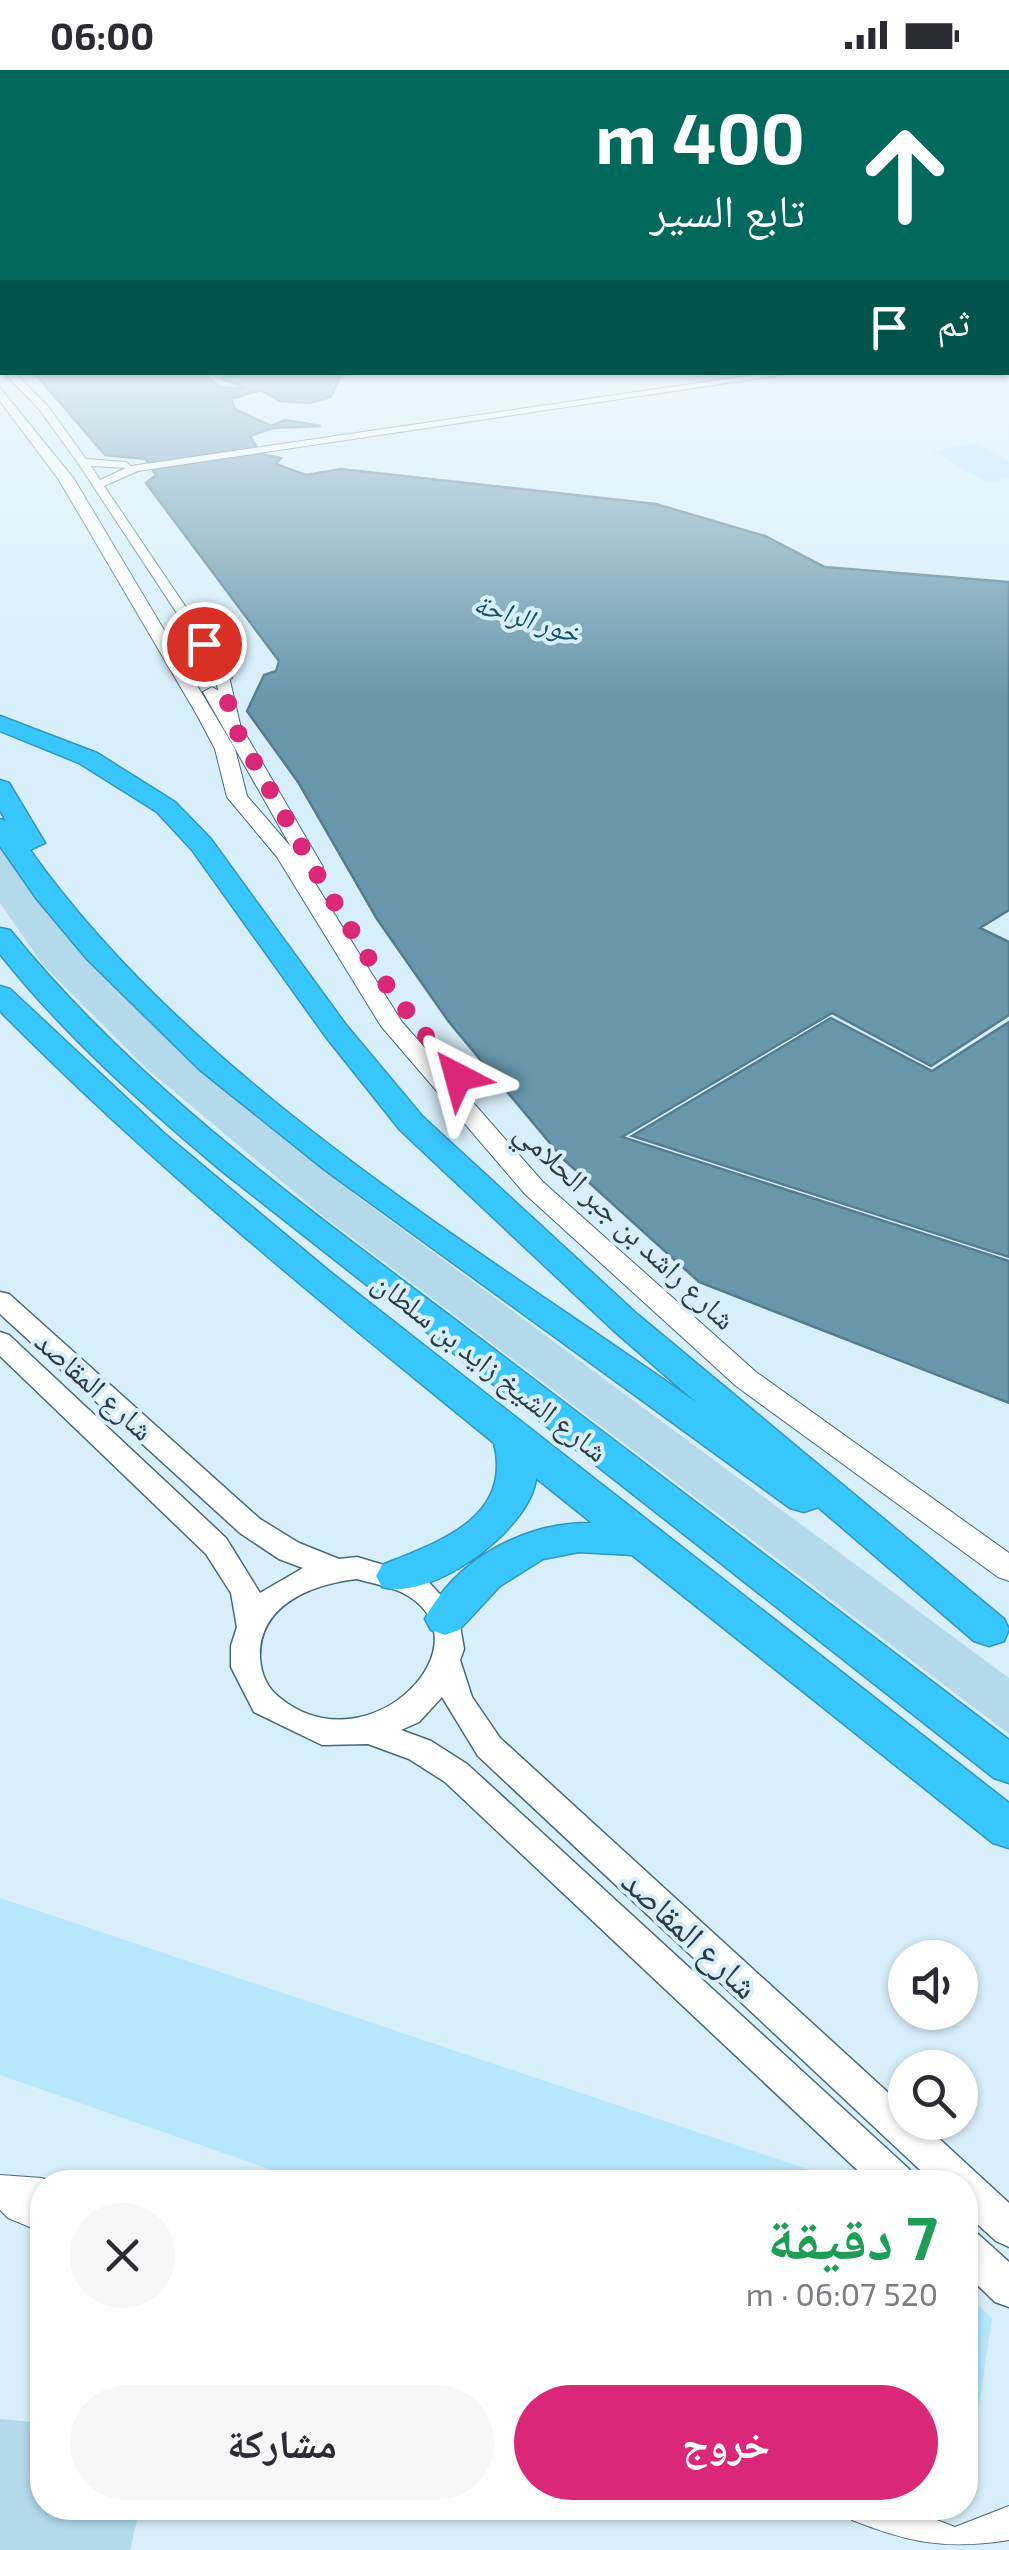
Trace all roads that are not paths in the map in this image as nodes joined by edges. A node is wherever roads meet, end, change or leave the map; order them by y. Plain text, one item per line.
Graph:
1 (53, 466) edge
2 (71, 466) edge
3 (86, 466) edge
4 (130, 466) edge
5 (133, 466) joint
6 (97, 485) junction
7 (189, 655) junction
8 (223, 678) junction
9 (0, 722) edge
10 (233, 724) junction
11 (229, 761) junction
12 (0, 788) edge
13 (270, 788) junction
14 (0, 827) edge
15 (0, 936) edge
16 (0, 996) edge
17 (200, 1056) junction
18 (0, 1300) edge
19 (0, 1341) edge
20 (511, 1438) junction
21 (640, 1540) junction
22 (1009, 1546) edge
23 (1009, 1569) edge
24 (336, 1570) junction
25 (396, 1576) junction
26 (444, 1619) junction
27 (251, 1625) junction
28 (999, 1637) edge
29 (448, 1666) junction
30 (366, 1730) junction
31 (1009, 1766) edge
32 (1009, 1829) edge
33 (883, 2170) edge
34 (946, 2170) edge
35 (1, 2190) edge
36 (30, 2192) edge
37 (978, 2200) edge
38 (30, 2212) edge
39 (1009, 2228) edge
40 (978, 2259) edge
41 (1009, 2288) edge
42 (893, 2520) edge
43 (1009, 2523) edge
44 (957, 2547) edge

1 - 11 main road, شارع راشد بن جبر الحلامي
2 - 7 main road, شارع راشد بن جبر الحلامي
3 - 6 street
4 - 5 street
5 - 6 street
6 - 8 street
7 - 8 main road
7 - 10 main road, شارع راشد بن جبر الحلامي
8 - 10 street
9 - 28 highway
10 - 13 main road, شارع راشد بن جبر الحلامي
11 - 13 main road
11 - 23 main road, شارع راشد بن جبر الحلامي
12 - 17 highway
13 - 22 main road, شارع راشد بن جبر الحلامي
14 - 17 highway
15 - 31 highway, شارع الشيخ زايد بن سلطان
16 - 20 highway
17 - 28 highway
18 - 24 street, شارع المقاصد
19 - 27 street, شارع المقاصد
20 - 21 highway
20 - 25 highway
21 - 26 highway
21 - 32 highway
24 - 25 street
24 - 27 street
25 - 26 street
26 - 29 street
27 - 30 street
29 - 30 street
29 - 34 street, شارع المقاصد
30 - 33 street, شارع المقاصد
35 - 36 street
35 - 38 street
37 - 39 street
40 - 41 street
42 - 44 street
43 - 44 street

